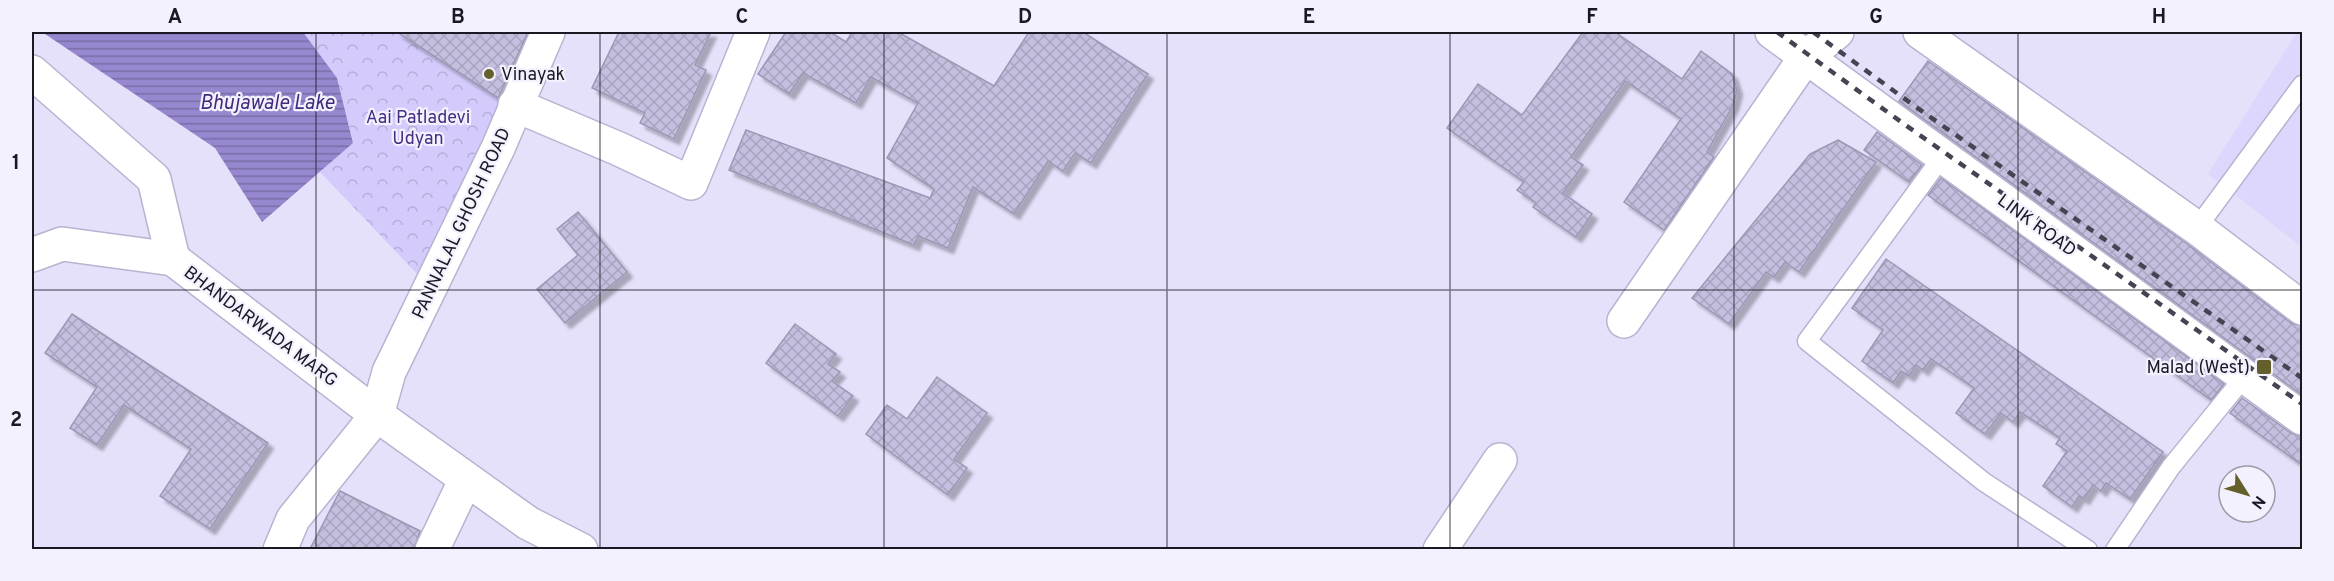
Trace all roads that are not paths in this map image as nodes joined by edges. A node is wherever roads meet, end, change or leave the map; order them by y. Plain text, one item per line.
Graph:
1 (548, 32) edge
2 (753, 32) edge
3 (1772, 32) edge
4 (1837, 32) edge
5 (1920, 32) edge
6 (1809, 45) edge
7 (32, 72) edge
8 (2302, 85) edge
9 (515, 105) junction
10 (1942, 157) junction
11 (2197, 228) junction
12 (32, 255) edge
13 (173, 259) junction
14 (2302, 308) edge
15 (1624, 321) dead end
16 (2245, 376) junction
17 (377, 415) junction
18 (2302, 418) edge
19 (1500, 460) dead end
20 (466, 479) junction
21 (280, 549) edge
22 (432, 549) edge
23 (581, 549) edge
24 (1440, 549) edge
25 (2088, 549) edge
26 (2115, 549) edge

1 - 9 street, PANNALAL GHOSH ROAD
2 - 9 street
3 - 6 street, LINK ROAD
4 - 6 street
5 - 11 street
6 - 10 street, LINK ROAD
6 - 15 street
7 - 13 street
8 - 11 lane
9 - 17 street, PANNALAL GHOSH ROAD
10 - 16 street, LINK ROAD
10 - 25 lane
11 - 14 street
12 - 13 street, BHANDARWADA MARG
13 - 17 street, BHANDARWADA MARG
16 - 18 street, LINK ROAD
16 - 26 lane
17 - 20 street, BHANDARWADA MARG
17 - 21 street
19 - 24 street
20 - 22 street
20 - 23 street, BHANDARWADA MARG

